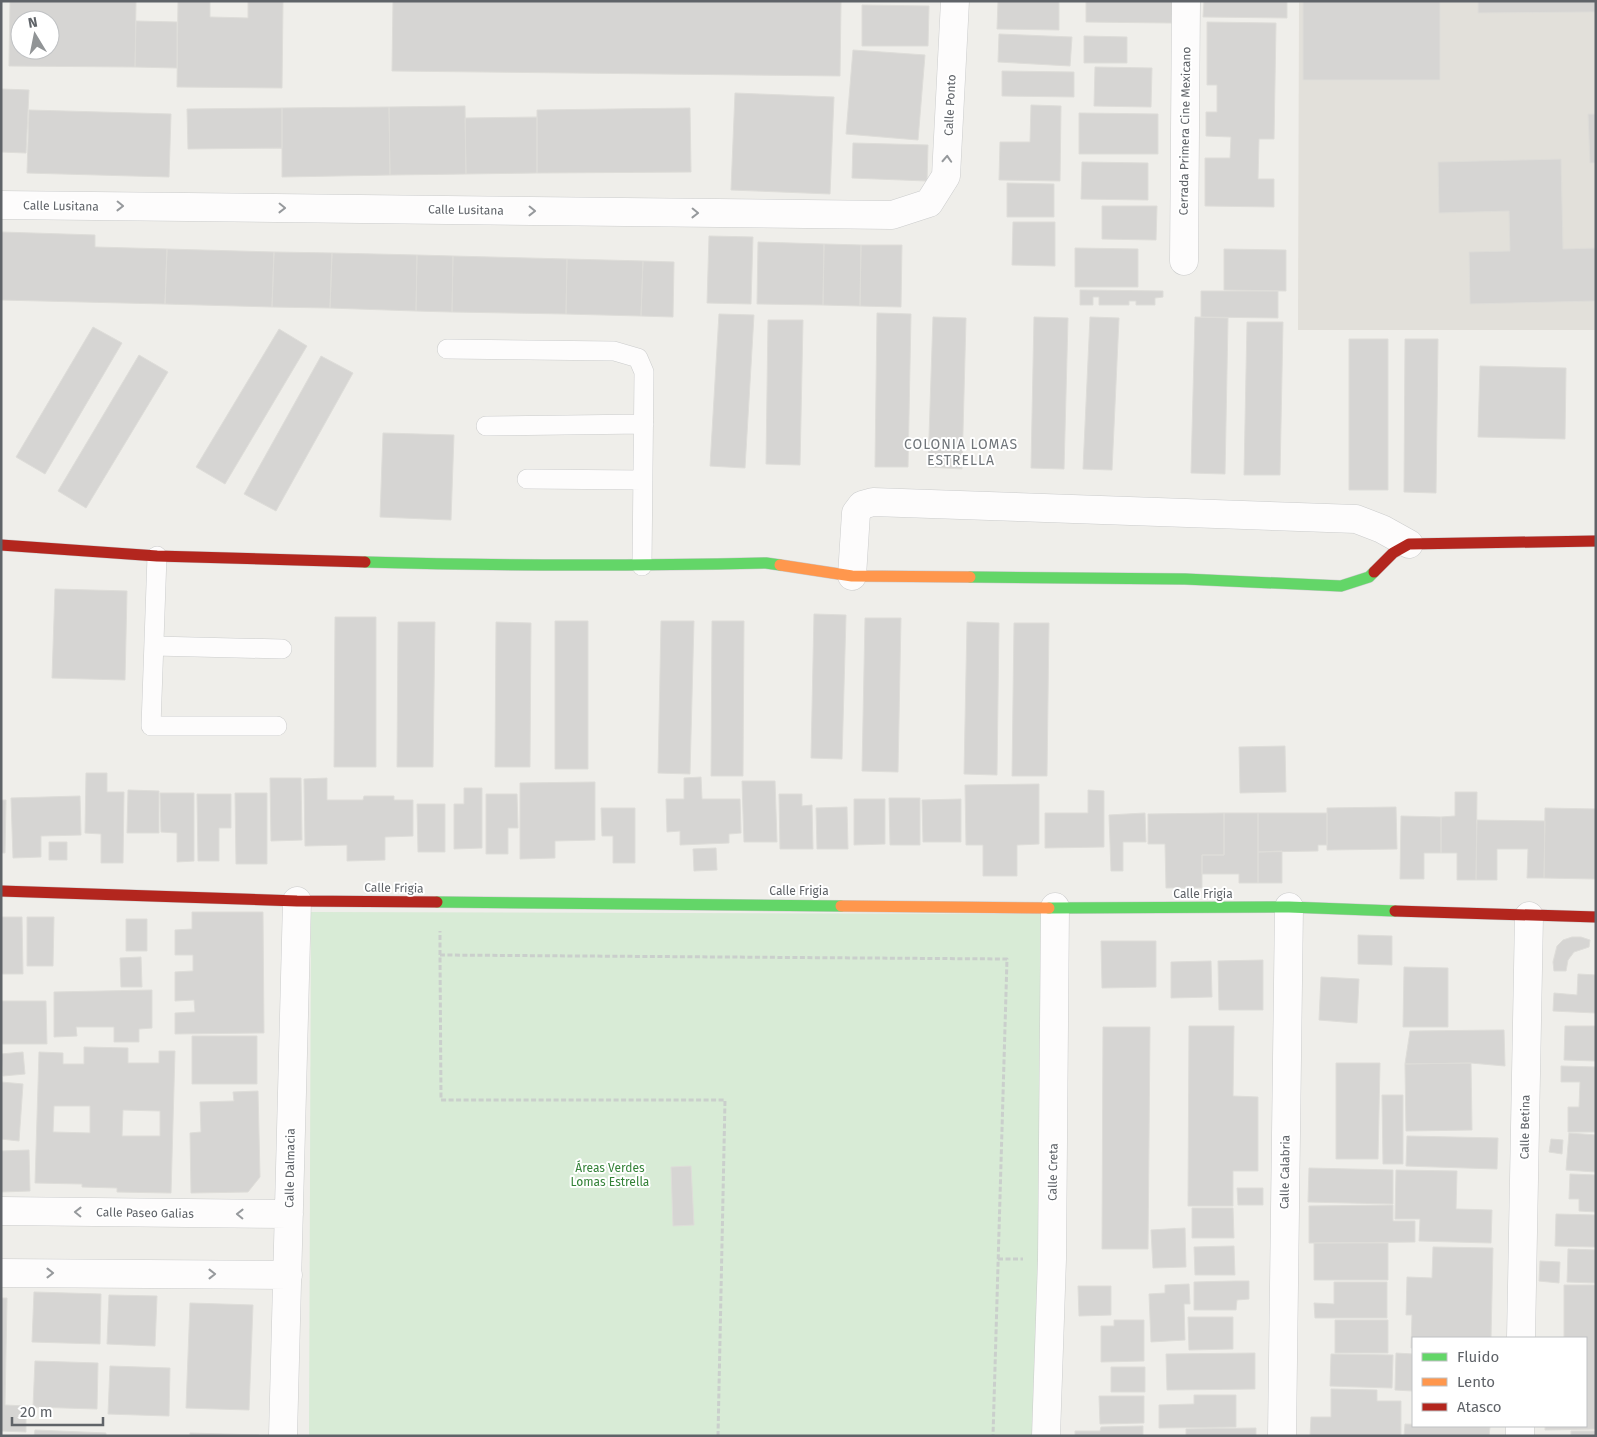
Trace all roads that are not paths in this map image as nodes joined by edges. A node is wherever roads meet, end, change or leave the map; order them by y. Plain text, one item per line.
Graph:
1 (955, 1) edge
2 (1186, 1) edge
3 (929, 203) joint
4 (1, 205) edge
5 (1184, 261) dead end
6 (447, 349) dead end
7 (644, 424) junction
8 (486, 426) dead end
9 (527, 479) dead end
10 (643, 480) junction
11 (1596, 541) edge
12 (1409, 544) junction
13 (1, 545) edge
14 (157, 556) junction
15 (642, 566) junction
16 (852, 576) junction
17 (154, 646) junction
18 (282, 649) dead end
19 (277, 726) dead end
20 (1, 890) edge
21 (296, 901) junction
22 (1055, 907) junction
23 (1289, 907) junction
24 (1529, 916) junction
25 (1596, 917) edge
26 (1, 1211) edge
27 (289, 1214) junction
28 (1, 1273) edge
29 (288, 1275) junction
30 (1521, 1337) edge
31 (283, 1436) edge
32 (1046, 1436) edge
33 (1282, 1436) edge

3 -> 1 street, Calle Ponto
2 - 5 street, Cerrada Primera Cine Mexicano
4 -> 3 street, Calle Lusitana
6 - 7 lane
7 - 8 lane
7 - 10 lane
9 - 10 lane
10 - 15 lane
11 - 12 street
12 - 16 street
12 - 16 street
13 - 14 street
14 - 15 street
14 - 17 lane
15 - 16 street
17 - 18 lane
17 - 19 lane
20 - 21 street, Calle Frigia
21 - 22 street, Calle Frigia
21 - 27 street, Calle Dalmacia
22 - 23 street, Calle Frigia
22 - 32 street, Calle Creta
23 - 24 street, Calle Frigia
23 - 33 street, Calle Calabria
24 - 25 street, Calle Frigia
24 - 30 street, Calle Betina
27 -> 26 street, Calle Paseo Galias
27 - 29 street, Calle Dalmacia
28 -> 29 street
29 - 31 street, Calle Dalmacia

